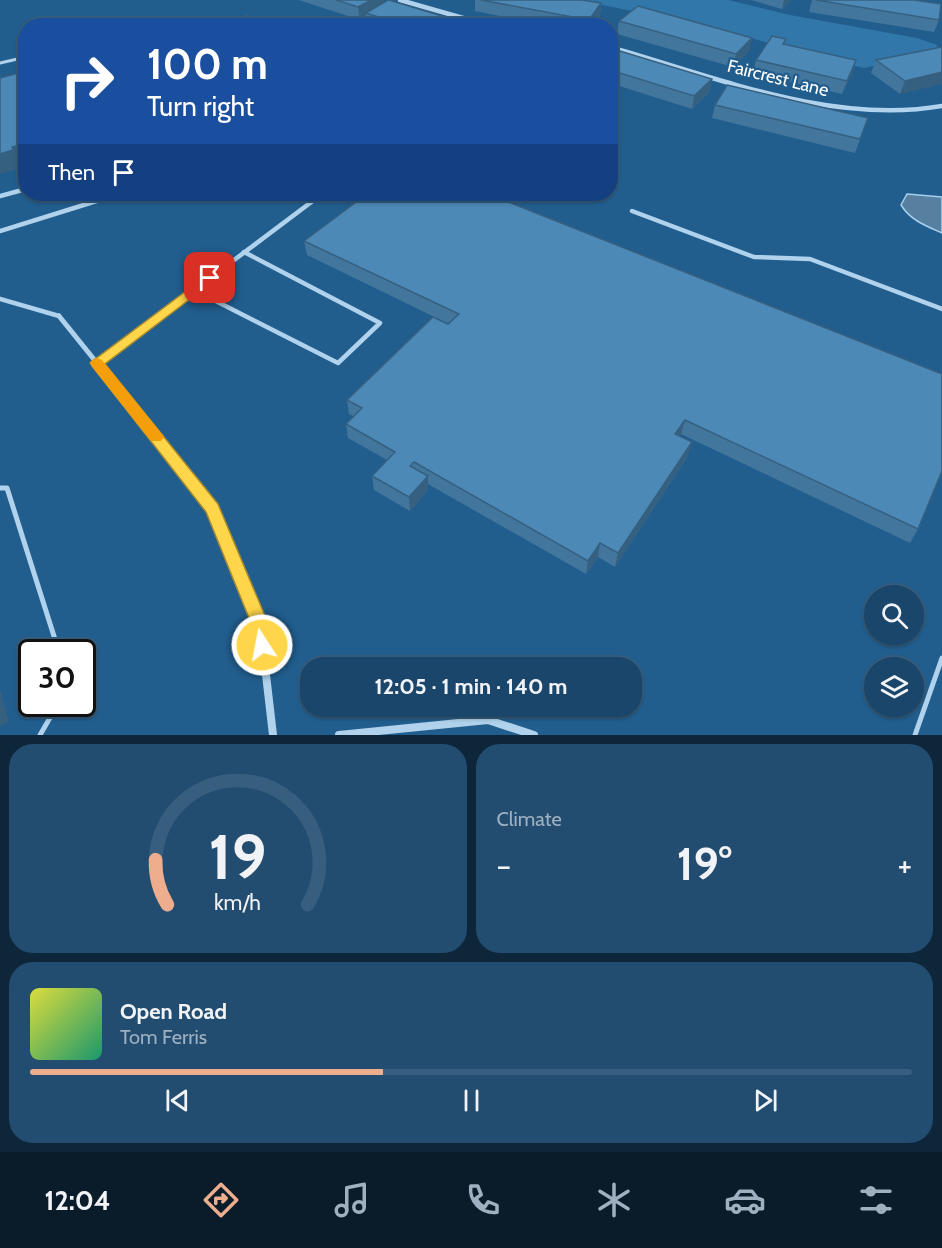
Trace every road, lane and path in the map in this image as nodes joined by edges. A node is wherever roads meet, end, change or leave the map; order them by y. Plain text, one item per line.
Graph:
1 (400, 0) edge
2 (458, 18) edge
3 (618, 49) edge
4 (18, 59) edge
5 (0, 63) edge
6 (942, 106) edge
7 (18, 191) edge
8 (0, 196) edge
9 (96, 201) edge
10 (313, 201) edge
11 (632, 212) dead end
12 (0, 231) edge
13 (244, 252) junction
14 (194, 290) junction
15 (0, 299) edge
16 (942, 309) edge
17 (58, 315) joint
18 (97, 363) junction
19 (0, 488) edge
20 (55, 639) edge
21 (942, 658) edge
22 (50, 717) edge
23 (40, 735) edge
24 (273, 735) edge
25 (339, 735) edge
26 (534, 735) edge
27 (915, 735) edge

1 - 2 street
3 - 6 street, Faircrest Lane
4 - 5 lane
7 - 8 lane
9 - 12 lane
10 - 13 lane
11 - 16 lane
13 - 14 lane
13 - 14 lane
14 - 18 lane
15 - 17 lane
17 - 18 street
18 - 24 street
19 - 20 lane
21 - 27 lane
22 - 23 lane
25 - 26 street

